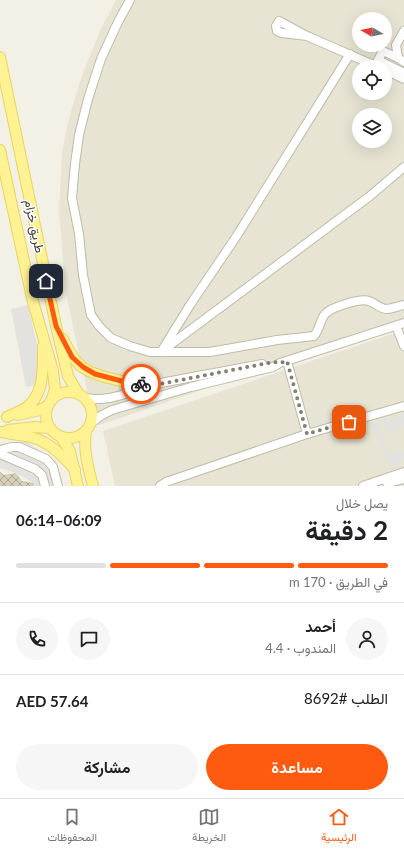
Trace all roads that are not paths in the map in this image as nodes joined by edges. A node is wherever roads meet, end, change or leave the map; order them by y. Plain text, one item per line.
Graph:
1 (130, 0) edge
2 (404, 31) edge
3 (307, 36) dead end
4 (350, 54) junction
5 (0, 57) edge
6 (363, 60) edge
7 (401, 60) edge
8 (392, 73) edge
9 (404, 73) edge
10 (404, 79) edge
11 (0, 150) edge
12 (404, 167) edge
13 (404, 305) edge
14 (185, 313) junction
15 (197, 324) junction
16 (400, 324) edge
17 (56, 326) junction
18 (44, 336) junction
19 (404, 346) edge
20 (160, 352) junction
21 (284, 362) junction
22 (155, 385) junction
23 (81, 395) junction
24 (50, 402) junction
25 (404, 406) edge
26 (3, 417) edge
27 (89, 427) junction
28 (50, 428) junction
29 (0, 432) edge
30 (307, 434) junction
31 (61, 437) junction
32 (0, 450) edge
33 (0, 454) edge
34 (75, 470) junction
35 (404, 472) edge
36 (404, 479) edge
37 (45, 486) edge
38 (58, 486) edge
39 (78, 486) edge
40 (93, 486) edge
41 (160, 486) edge
42 (363, 486) edge
43 (379, 486) edge

1 - 20 street
2 - 7 street
3 - 4 street
4 - 6 street
4 - 14 street
5 - 17 main road, طريق خزام
7 - 9 street
8 - 10 street
11 - 18 main road, طريق خزام
12 - 15 street
13 - 20 street
14 - 15 street
14 - 20 street
15 - 20 street
16 - 19 street
16 - 21 street
17 - 22 main road
17 - 23 main road, طريق خزام
18 - 24 main road, طريق خزام
18 - 26 main road
21 - 22 street
21 - 27 street
21 - 30 street
22 - 23 street
23 - 24 main road
23 - 27 main road
24 - 26 main road
24 - 28 main road
25 - 30 street
27 - 31 main road
27 - 40 main road
28 - 29 main road
28 - 31 main road
29 - 34 main road
30 - 41 street
31 - 34 main road
32 - 38 street
33 - 37 street
34 - 39 main road
35 - 42 street
36 - 43 street

